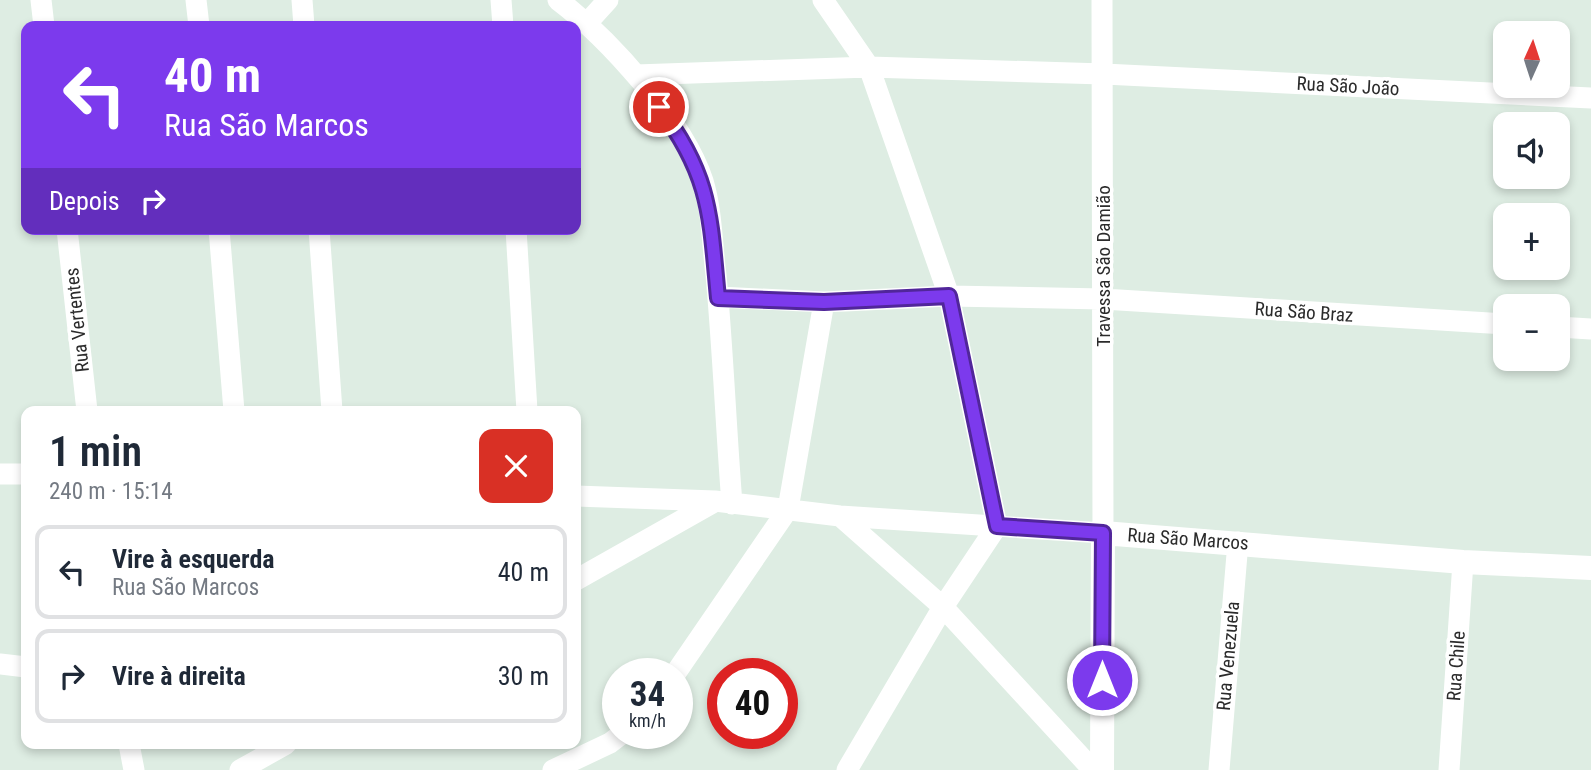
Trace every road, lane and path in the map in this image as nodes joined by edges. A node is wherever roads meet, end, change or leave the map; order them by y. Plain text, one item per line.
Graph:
1 (41, 0) edge
2 (196, 0) edge
3 (302, 0) edge
4 (501, 0) edge
5 (558, 0) edge
6 (608, 0) edge
7 (824, 0) edge
8 (1101, 0) edge
9 (43, 21) edge
10 (198, 21) edge
11 (304, 21) edge
12 (503, 21) edge
13 (588, 22) junction
14 (869, 67) junction
15 (1104, 74) junction
16 (636, 75) junction
17 (1591, 98) edge
18 (68, 235) edge
19 (219, 235) edge
20 (319, 235) edge
21 (516, 235) edge
22 (949, 296) junction
23 (718, 298) junction
24 (1103, 299) junction
25 (824, 302) junction
26 (1493, 323) edge
27 (1570, 328) edge
28 (1591, 330) edge
29 (86, 406) edge
30 (234, 406) edge
31 (332, 406) edge
32 (527, 406) edge
33 (0, 474) edge
34 (21, 474) edge
35 (581, 496) edge
36 (724, 502) junction
37 (788, 509) junction
38 (839, 516) junction
39 (997, 526) junction
40 (1103, 533) junction
41 (1238, 542) junction
42 (1463, 562) junction
43 (1591, 568) edge
44 (581, 577) edge
45 (943, 607) junction
46 (686, 658) edge
47 (0, 664) edge
48 (21, 666) edge
49 (602, 747) edge
50 (130, 749) edge
51 (277, 749) edge
52 (134, 770) edge
53 (240, 770) edge
54 (553, 770) edge
55 (847, 770) edge
56 (1093, 770) edge
57 (1102, 770) edge
58 (1219, 770) edge
59 (1449, 770) edge

1 - 9 street
2 - 10 street
3 - 11 street
4 - 12 street
5 - 13 street
6 - 13 street
7 - 14 street
8 - 15 street, Travessa São Damião
13 - 16 street
14 - 15 street, Rua São João
14 - 16 street, Rua São João
14 - 22 street
15 - 17 street, Rua São João
15 - 24 street, Travessa São Damião
16 - 23 street
18 - 29 street, Rua Vertentes
19 - 30 street
20 - 31 street
21 - 32 street
22 - 24 street, Rua São Braz
22 - 25 street, Rua São Braz
22 - 39 street
23 - 25 street, Rua São Braz
23 - 36 street
24 - 26 street, Rua São Braz
24 - 40 street, Travessa São Damião
25 - 37 street
27 - 28 street
33 - 34 street
35 - 36 street, Rua São Marcos
36 - 37 street, Rua São Marcos
36 - 44 street
37 - 38 street, Rua São Marcos
37 - 46 street
38 - 39 street, Rua São Marcos
38 - 45 street
39 - 40 street, Rua São Marcos
39 - 45 street
40 - 41 street, Rua São Marcos
40 - 57 street
41 - 42 street, Rua São Marcos
41 - 58 street, Rua Venezuela
42 - 43 street, Rua São Marcos
42 - 59 street, Rua Chile
45 - 55 street
45 - 56 street
47 - 48 street
49 - 54 street
50 - 52 street
51 - 53 street

